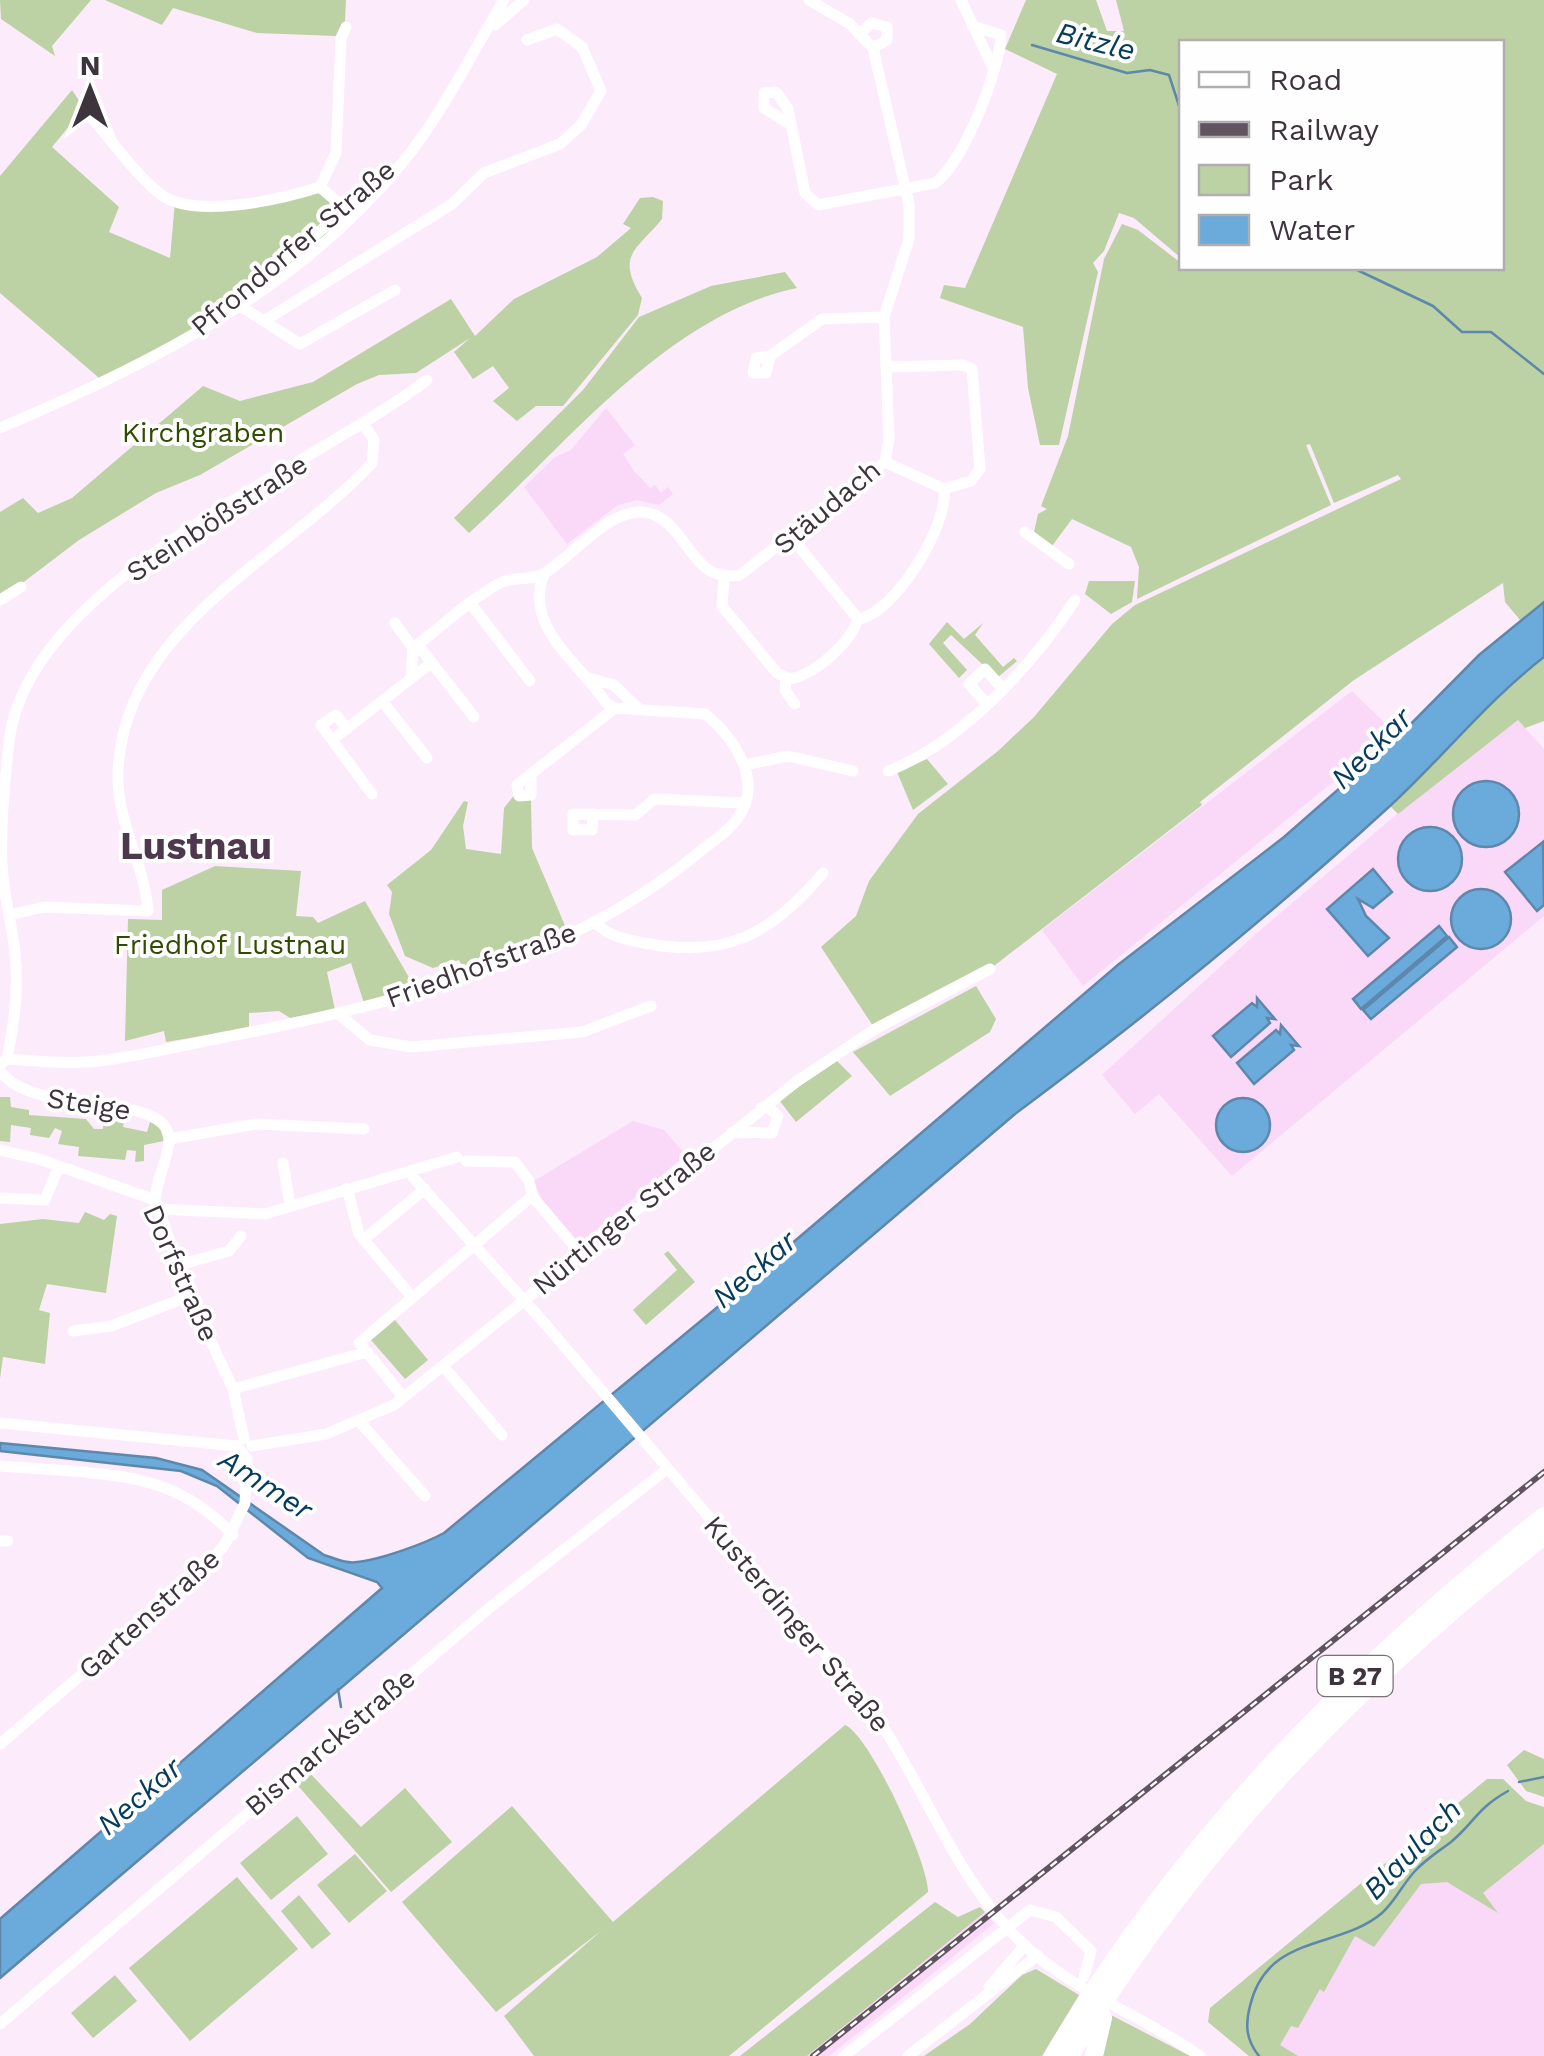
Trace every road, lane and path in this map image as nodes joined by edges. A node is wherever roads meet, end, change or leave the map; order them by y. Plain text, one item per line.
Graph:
1 (504, 0) edge
2 (524, 0) edge
3 (809, 0) edge
4 (961, 0) edge
5 (972, 26) junction
6 (346, 27) dead end
7 (860, 32) junction
8 (480, 38) junction
9 (527, 40) dead end
10 (873, 48) junction
11 (993, 68) junction
12 (92, 118) dead end
13 (790, 124) dead end
14 (320, 187) junction
15 (906, 190) junction
16 (349, 213) junction
17 (395, 290) dead end
18 (237, 304) junction
19 (884, 317) junction
20 (264, 321) junction
21 (770, 356) dead end
22 (886, 367) junction
23 (427, 380) dead end
24 (3, 424) edge
25 (364, 425) junction
26 (885, 462) junction
27 (944, 488) junction
28 (1026, 532) dead end
29 (792, 538) junction
30 (1069, 564) dead end
31 (544, 574) junction
32 (724, 577) junction
33 (21, 587) dead end
34 (0, 600) edge
35 (1074, 600) dead end
36 (471, 604) junction
37 (858, 619) junction
38 (395, 623) dead end
39 (416, 647) junction
40 (431, 663) junction
41 (410, 678) junction
42 (786, 678) junction
43 (530, 681) dead end
44 (1002, 688) junction
45 (605, 690) junction
46 (382, 700) junction
47 (986, 702) junction
48 (795, 704) dead end
49 (615, 708) junction
50 (638, 708) junction
51 (474, 718) dead end
52 (5, 739) edge
53 (427, 758) dead end
54 (744, 765) junction
55 (852, 771) dead end
56 (888, 771) dead end
57 (531, 775) dead end
58 (372, 794) dead end
59 (745, 803) junction
60 (592, 814) dead end
61 (1, 866) edge
62 (823, 873) dead end
63 (10, 915) junction
64 (595, 922) junction
65 (990, 969) dead end
66 (651, 1006) dead end
67 (0, 1010) edge
68 (14, 1013) junction
69 (340, 1015) junction
70 (2, 1065) edge
71 (761, 1108) junction
72 (364, 1129) dead end
73 (732, 1132) junction
74 (169, 1139) junction
75 (0, 1150) edge
76 (283, 1163) dead end
77 (59, 1166) junction
78 (412, 1176) dead end
79 (347, 1188) junction
80 (425, 1189) junction
81 (532, 1196) junction
82 (0, 1198) edge
83 (156, 1204) junction
84 (290, 1204) junction
85 (241, 1236) dead end
86 (363, 1240) junction
87 (473, 1245) junction
88 (581, 1254) junction
89 (179, 1266) junction
90 (190, 1296) junction
91 (412, 1297) junction
92 (522, 1301) junction
93 (73, 1330) dead end
94 (361, 1354) junction
95 (443, 1366) junction
96 (233, 1389) junction
97 (404, 1398) junction
98 (360, 1422) junction
99 (0, 1424) edge
100 (502, 1435) dead end
101 (245, 1446) junction
102 (0, 1466) edge
103 (667, 1469) junction
104 (425, 1496) dead end
105 (1544, 1516) edge
106 (233, 1535) junction
107 (1544, 1536) edge
108 (0, 1744) edge
109 (1021, 1942) junction
110 (1038, 1955) junction
111 (1084, 1978) dead end
112 (1116, 1982) junction
113 (955, 2022) junction
114 (0, 2024) edge
115 (844, 2056) edge
116 (908, 2056) edge
117 (1052, 2056) edge
118 (1070, 2056) edge
119 (1094, 2056) edge
120 (1200, 2056) edge

1 - 8 street, Pfrondorfer Straße
2 - 8 street
3 - 7 street, Stäudach
4 - 5 street
5 - 11 street
5 - 11 street
6 - 14 street
7 - 10 street, Stäudach
7 - 10 street, Stäudach
8 - 16 street, Pfrondorfer Straße
9 - 20 street
10 - 15 street, Stäudach
11 - 15 street
12 - 14 street
13 - 15 street
14 - 16 street
15 - 19 street, Stäudach
16 - 18 street, Pfrondorfer Straße
17 - 20 street
18 - 20 street
18 - 24 street, Pfrondorfer Straße
19 - 21 street
19 - 22 street, Stäudach
22 - 26 street, Stäudach
22 - 27 street
23 - 25 street, Steinbößstraße
25 - 52 street, Steinbößstraße
25 - 63 street
26 - 27 street
26 - 29 street, Stäudach
27 - 37 street
28 - 30 street
29 - 32 street, Stäudach
29 - 37 street
31 - 32 street
31 - 36 street
31 - 45 street
32 - 42 street
33 - 34 street
35 - 44 street
36 - 39 street
36 - 43 street
37 - 42 street
38 - 39 street
39 - 40 street
39 - 41 street
40 - 41 street
40 - 51 street
41 - 46 street
42 - 48 street
44 - 47 street
44 - 47 street
45 - 49 street
45 - 50 street
46 - 53 street
46 - 58 street
47 - 56 street
49 - 50 street
49 - 57 street
50 - 54 street
52 - 61 street, Steinbößstraße
54 - 55 street
54 - 59 street
59 - 60 street
59 - 64 street, Friedhofstraße
61 - 63 street, Steinbößstraße
62 - 64 street
63 - 68 street, Steinbößstraße
64 - 69 street, Friedhofstraße
65 - 71 street, Nürtinger Straße
66 - 69 street
67 - 68 street
68 - 70 street, Steinbößstraße
69 - 70 street, Friedhofstraße
70 - 74 street, Steige
71 - 73 street, Nürtinger Straße
71 - 73 street
72 - 74 street
73 - 88 street, Nürtinger Straße
74 - 83 street
75 - 77 street, Dorfstraße
76 - 84 street
77 - 82 street
77 - 83 street, Dorfstraße
78 - 80 street, Kusterdinger Straße
79 - 81 street
79 - 84 street
79 - 86 street
80 - 86 street
80 - 87 street, Kusterdinger Straße
81 - 87 street
81 - 88 street
83 - 84 street
83 - 89 street, Dorfstraße
85 - 89 street
86 - 91 street
87 - 91 street
87 - 92 street, Kusterdinger Straße
88 - 92 street, Nürtinger Straße
89 - 90 street, Dorfstraße
90 - 93 street
90 - 96 street, Dorfstraße
91 - 94 street
92 - 95 street, Nürtinger Straße
92 - 103 street, Kusterdinger Straße
94 - 96 street
94 - 97 street
95 - 97 street, Nürtinger Straße
95 - 100 street
96 - 101 street, Dorfstraße
97 - 98 street, Nürtinger Straße
98 - 101 street, Nürtinger Straße
98 - 104 street
99 - 101 street, Nürtinger Straße
101 - 106 street, Gartenstraße
102 - 106 street
103 - 109 street, Kusterdinger Straße
103 - 114 street, Bismarckstraße
105 - 117 highway, B 27
106 - 108 street, Gartenstraße
107 - 112 highway, B 27
109 - 110 street, Kusterdinger Straße
109 - 113 street
110 - 113 street
110 - 120 street, Kusterdinger Straße
111 - 115 street
112 - 118 highway, B 27
112 - 119 highway
113 - 116 street

